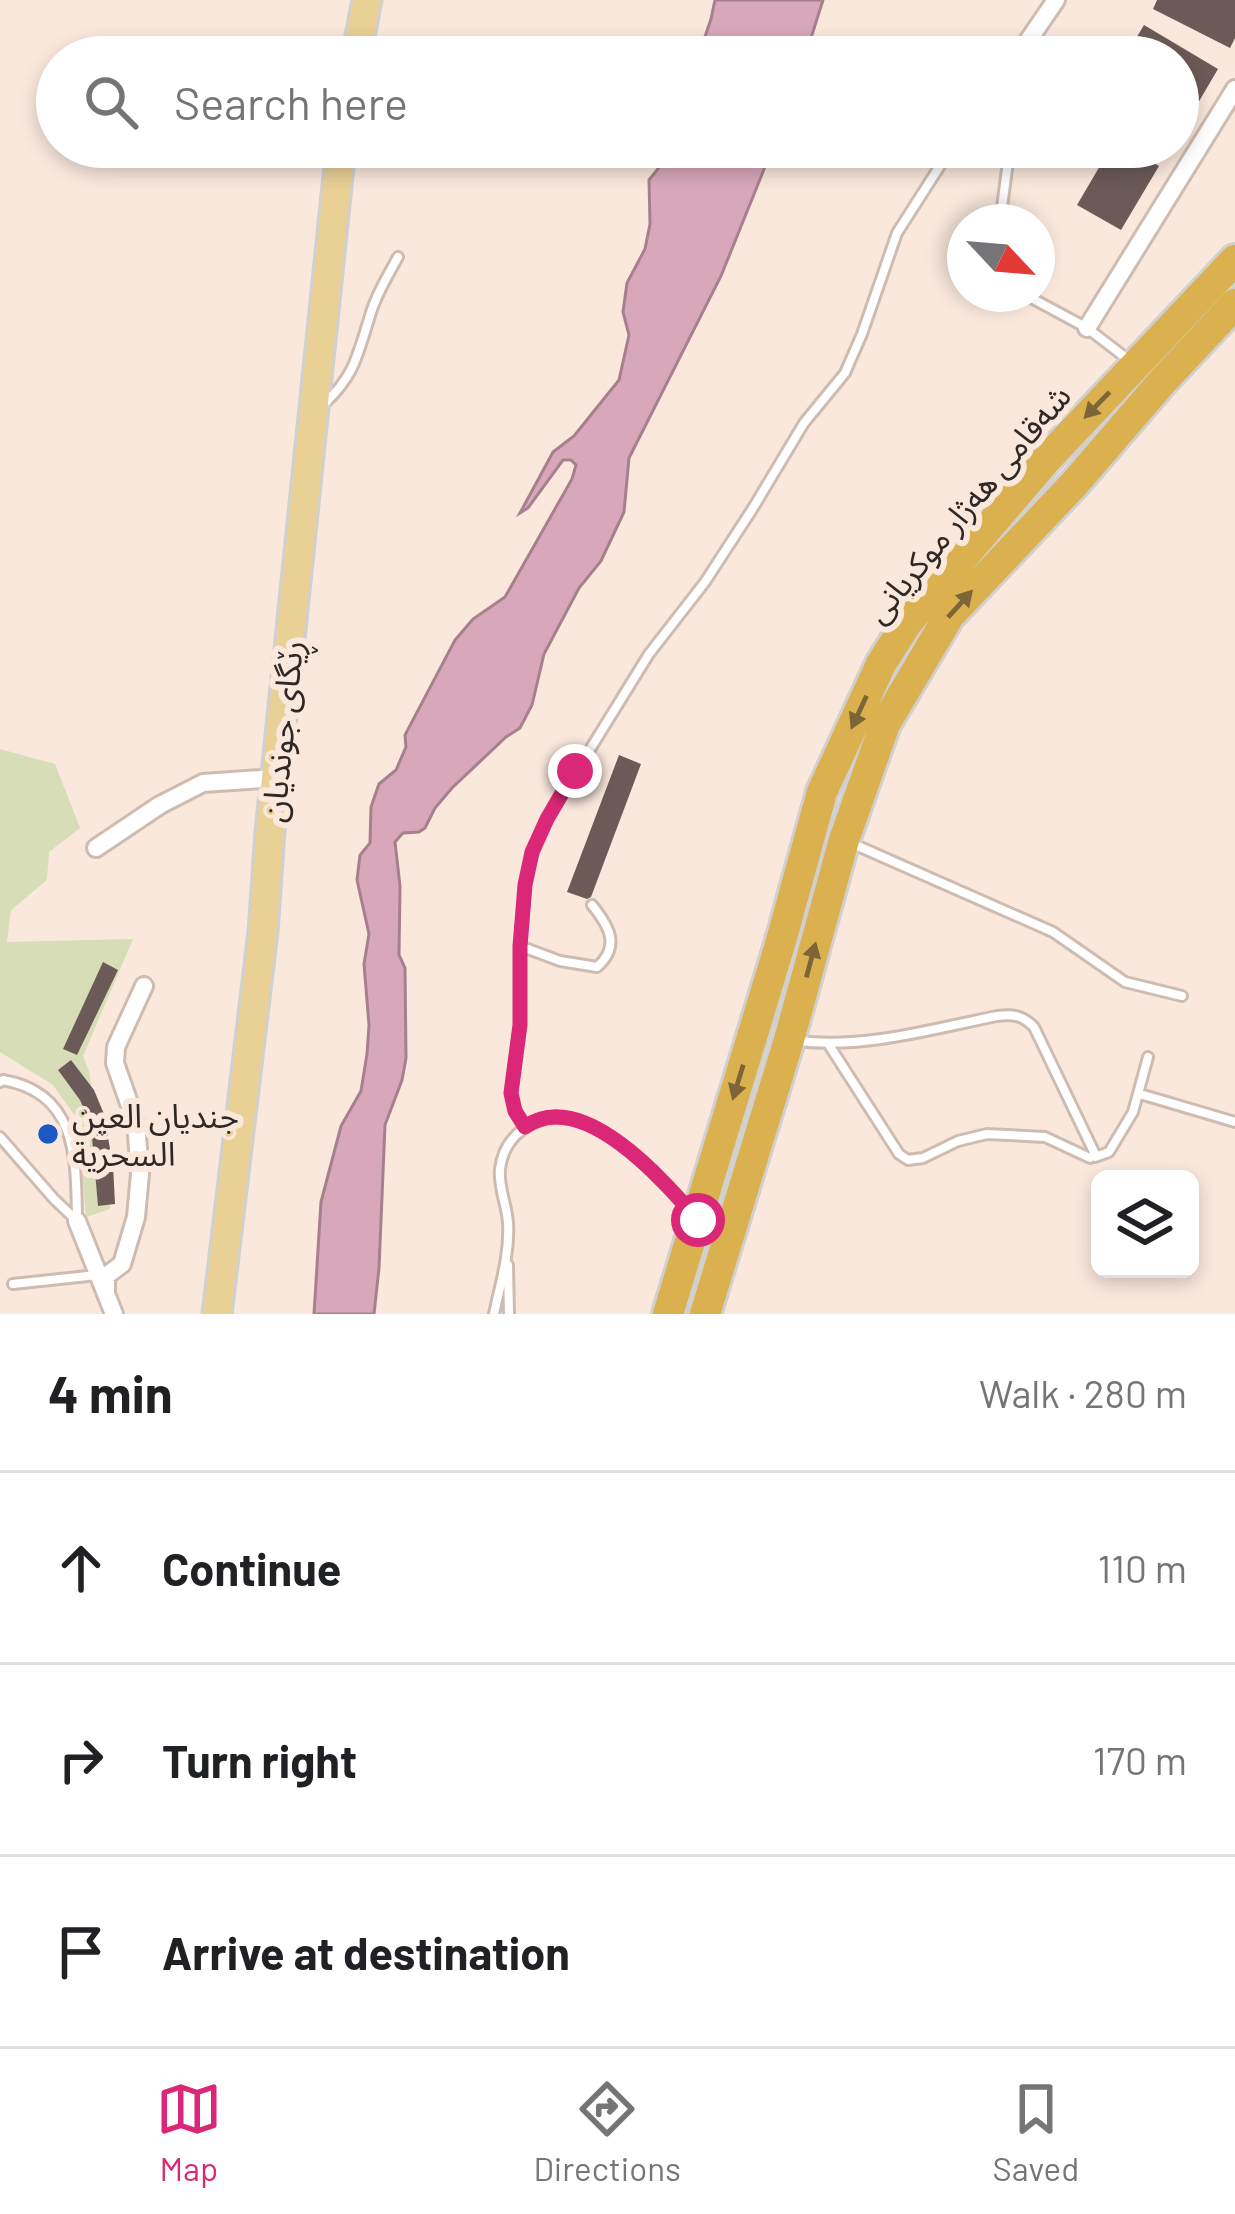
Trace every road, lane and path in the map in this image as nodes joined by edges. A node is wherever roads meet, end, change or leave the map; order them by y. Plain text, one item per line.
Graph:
1 (368, 0) edge
2 (377, 0) edge
3 (1056, 0) edge
4 (362, 36) edge
5 (365, 36) edge
6 (1031, 36) edge
7 (1235, 89) edge
8 (1199, 147) edge
9 (339, 168) edge
10 (939, 168) edge
11 (1007, 168) edge
12 (1186, 168) edge
13 (1003, 204) edge
14 (398, 257) dead end
15 (1235, 260) edge
16 (1235, 304) edge
17 (1055, 311) edge
18 (1087, 328) junction
19 (1136, 365) junction
20 (314, 414) junction
21 (276, 778) junction
22 (844, 840) junction
23 (96, 848) dead end
24 (592, 905) dead end
25 (520, 946) junction
26 (143, 986) dead end
27 (1182, 996) dead end
28 (789, 1040) junction
29 (829, 1045) junction
30 (1148, 1057) dead end
31 (0, 1082) edge
32 (1140, 1094) junction
33 (1235, 1122) edge
34 (525, 1127) junction
35 (0, 1137) edge
36 (1094, 1157) junction
37 (698, 1220) junction
38 (76, 1221) junction
39 (508, 1246) junction
40 (103, 1283) junction
41 (13, 1284) dead end
42 (114, 1314) edge
43 (217, 1314) edge
44 (494, 1314) edge
45 (509, 1314) edge
46 (668, 1314) edge
47 (705, 1314) edge

1 - 4 main road
2 - 5 street
3 - 6 street
7 - 8 street
9 - 20 main road, ڕێگای جوندیان
10 - 25 lane
11 - 13 lane
12 - 18 street
14 - 20 lane
15 - 19 highway, شەقامی ھەژار موکریانی
22 -> 16 highway, شەقامی ھەژار موکریانی
17 - 18 lane
18 - 19 lane
19 -> 37 highway, شەقامی ھەژار موکریانی
20 - 21 main road, ڕێگای جوندیان
21 - 23 street
21 - 43 main road, ڕێگای جوندیان
22 - 27 lane
28 -> 22 highway, شەقامی ھەژار موکریانی
24 - 25 lane
25 - 34 lane
26 - 40 street
28 - 29 lane
28 - 47 highway, شەقامی ھەژار موکریانی
29 - 36 lane
29 - 36 lane
30 - 32 lane
31 - 38 lane
32 - 33 lane
32 - 36 lane
34 - 37 lane
34 - 39 lane
35 - 38 lane
37 - 46 highway, شەقامی ھەژار موکریانی
38 - 40 street
39 - 44 lane
39 - 45 lane
40 - 41 lane
40 - 42 street

